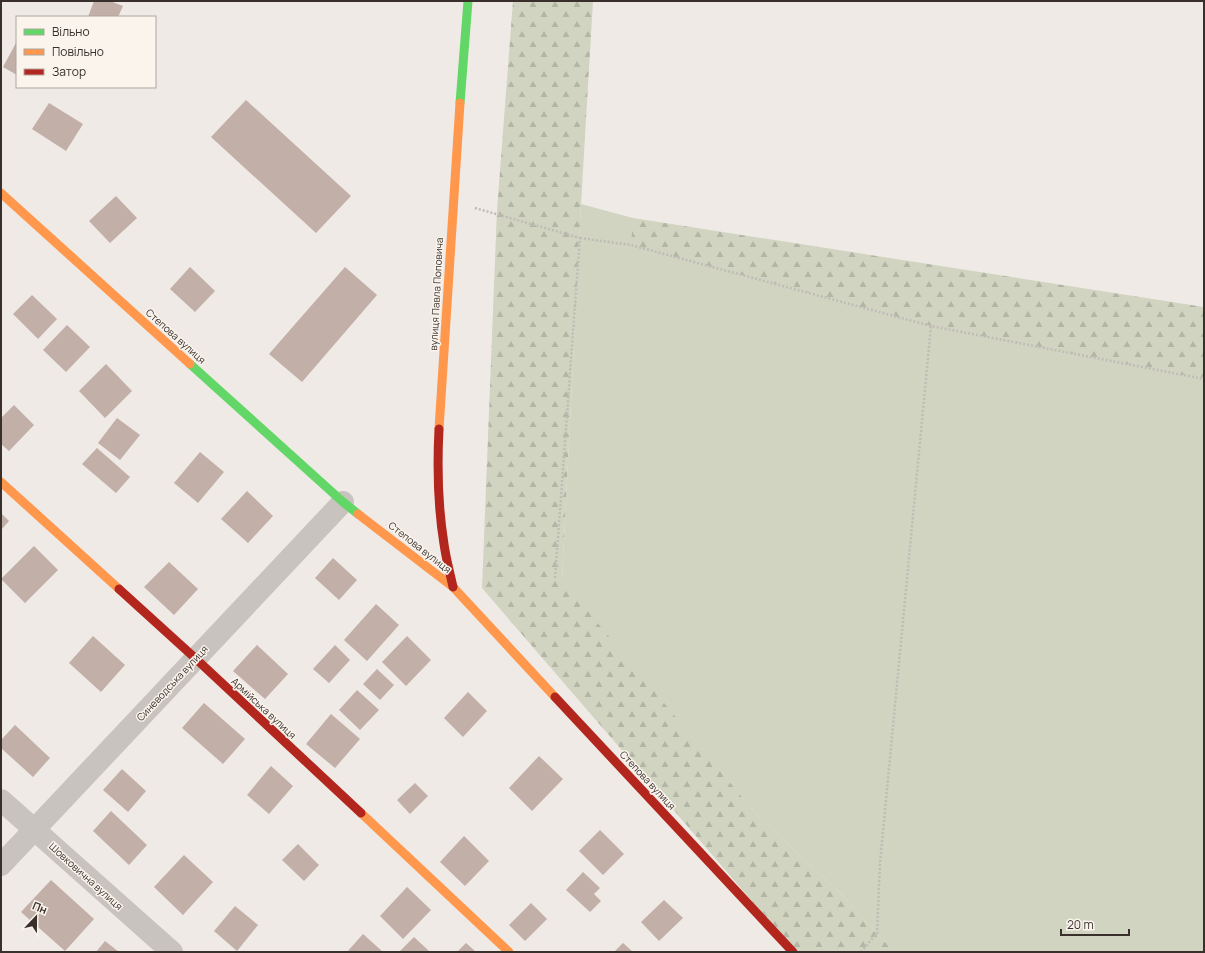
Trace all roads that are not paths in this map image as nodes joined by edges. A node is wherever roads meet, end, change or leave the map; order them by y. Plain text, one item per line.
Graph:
1 (468, 1) edge
2 (1, 193) edge
3 (1, 482) edge
4 (343, 502) junction
5 (453, 587) junction
6 (195, 658) junction
7 (1, 800) edge
8 (34, 830) junction
9 (1, 865) edge
10 (172, 952) edge
11 (509, 952) edge
12 (793, 952) edge

1 - 5 street, вулиця Павла Поповича
2 - 4 street, Степова вулиця
3 - 6 street, Армійська вулиця
4 - 5 street, Степова вулиця
4 - 6 street, Синеводська вулиця
5 - 12 street, Степова вулиця
6 - 8 street, Синеводська вулиця
6 - 11 street, Армійська вулиця
7 - 8 street, Шовковична вулиця
8 - 9 street, Синеводська вулиця
8 - 10 street, Шовковична вулиця

